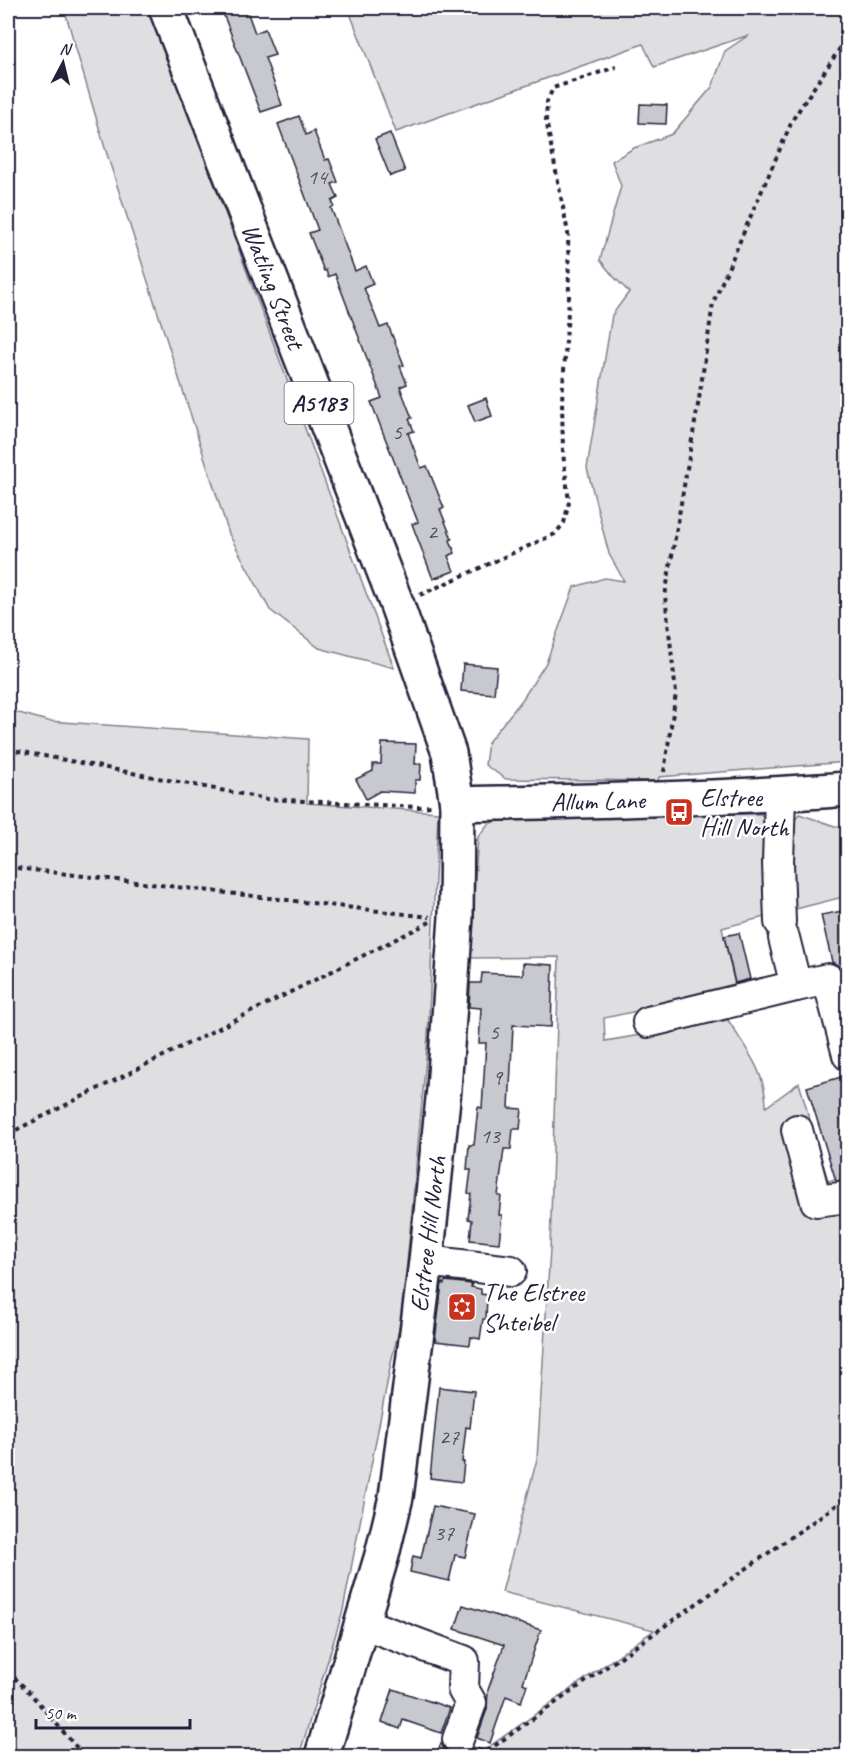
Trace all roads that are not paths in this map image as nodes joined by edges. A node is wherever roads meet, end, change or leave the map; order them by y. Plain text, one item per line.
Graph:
1 (166, 8) edge
2 (848, 789) edge
3 (780, 794) junction
4 (457, 804) junction
5 (796, 986) junction
6 (648, 1022) dead end
7 (848, 1055) edge
8 (797, 1130) dead end
9 (848, 1197) edge
10 (426, 1261) junction
11 (511, 1271) dead end
12 (362, 1623) junction
13 (469, 1748) edge
14 (322, 1756) edge

1 - 4 main road, Watling Street / A5183
2 - 3 main road, Allum Lane
3 - 4 main road, Allum Lane
3 - 5 street
4 - 10 main road, Elstree Hill North / A5183
5 - 6 street
5 - 7 street
8 - 9 street
10 - 11 street
10 - 12 main road, Elstree Hill North / A5183
12 - 13 street
12 - 14 main road, Elstree Hill North / A5183

